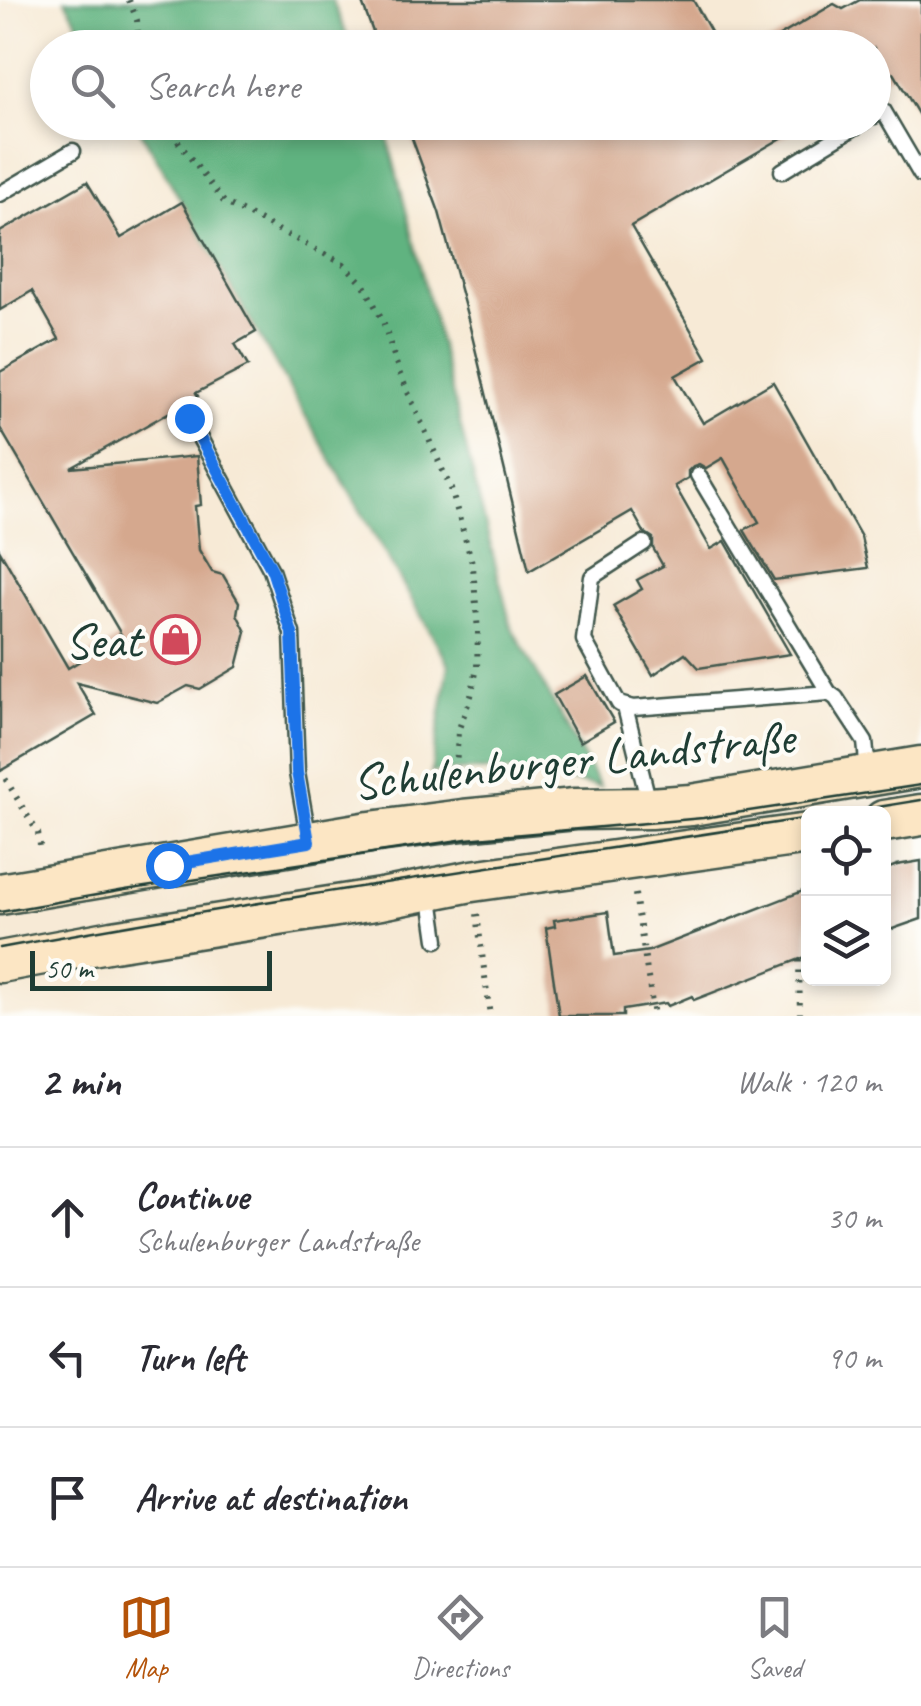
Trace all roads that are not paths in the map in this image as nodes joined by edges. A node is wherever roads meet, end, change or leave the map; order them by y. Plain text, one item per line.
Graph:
1 (891, 124) edge
2 (833, 140) edge
3 (73, 151) dead end
4 (782, 171) dead end
5 (921, 175) edge
6 (0, 194) edge
7 (189, 418) dead end
8 (698, 475) dead end
9 (644, 543) dead end
10 (828, 693) junction
11 (625, 707) junction
12 (921, 767) edge
13 (868, 776) junction
14 (650, 808) junction
15 (921, 815) edge
16 (891, 820) edge
17 (801, 835) edge
18 (309, 842) junction
19 (430, 890) junction
20 (0, 894) edge
21 (436, 940) dead end
22 (0, 962) edge

1 - 5 lane
2 - 4 lane
3 - 6 lane
7 - 18 lane
8 - 10 lane
9 - 11 lane
10 - 11 lane
10 - 13 lane
11 - 14 lane
12 - 13 main road, Schulenburger Landstraße
13 - 14 main road, Schulenburger Landstraße
14 - 18 main road, Schulenburger Landstraße
15 - 16 main road
17 - 19 main road, Schulenburger Landstraße
18 - 20 main road, Schulenburger Landstraße
19 - 21 lane
19 - 22 main road, Schulenburger Landstraße

